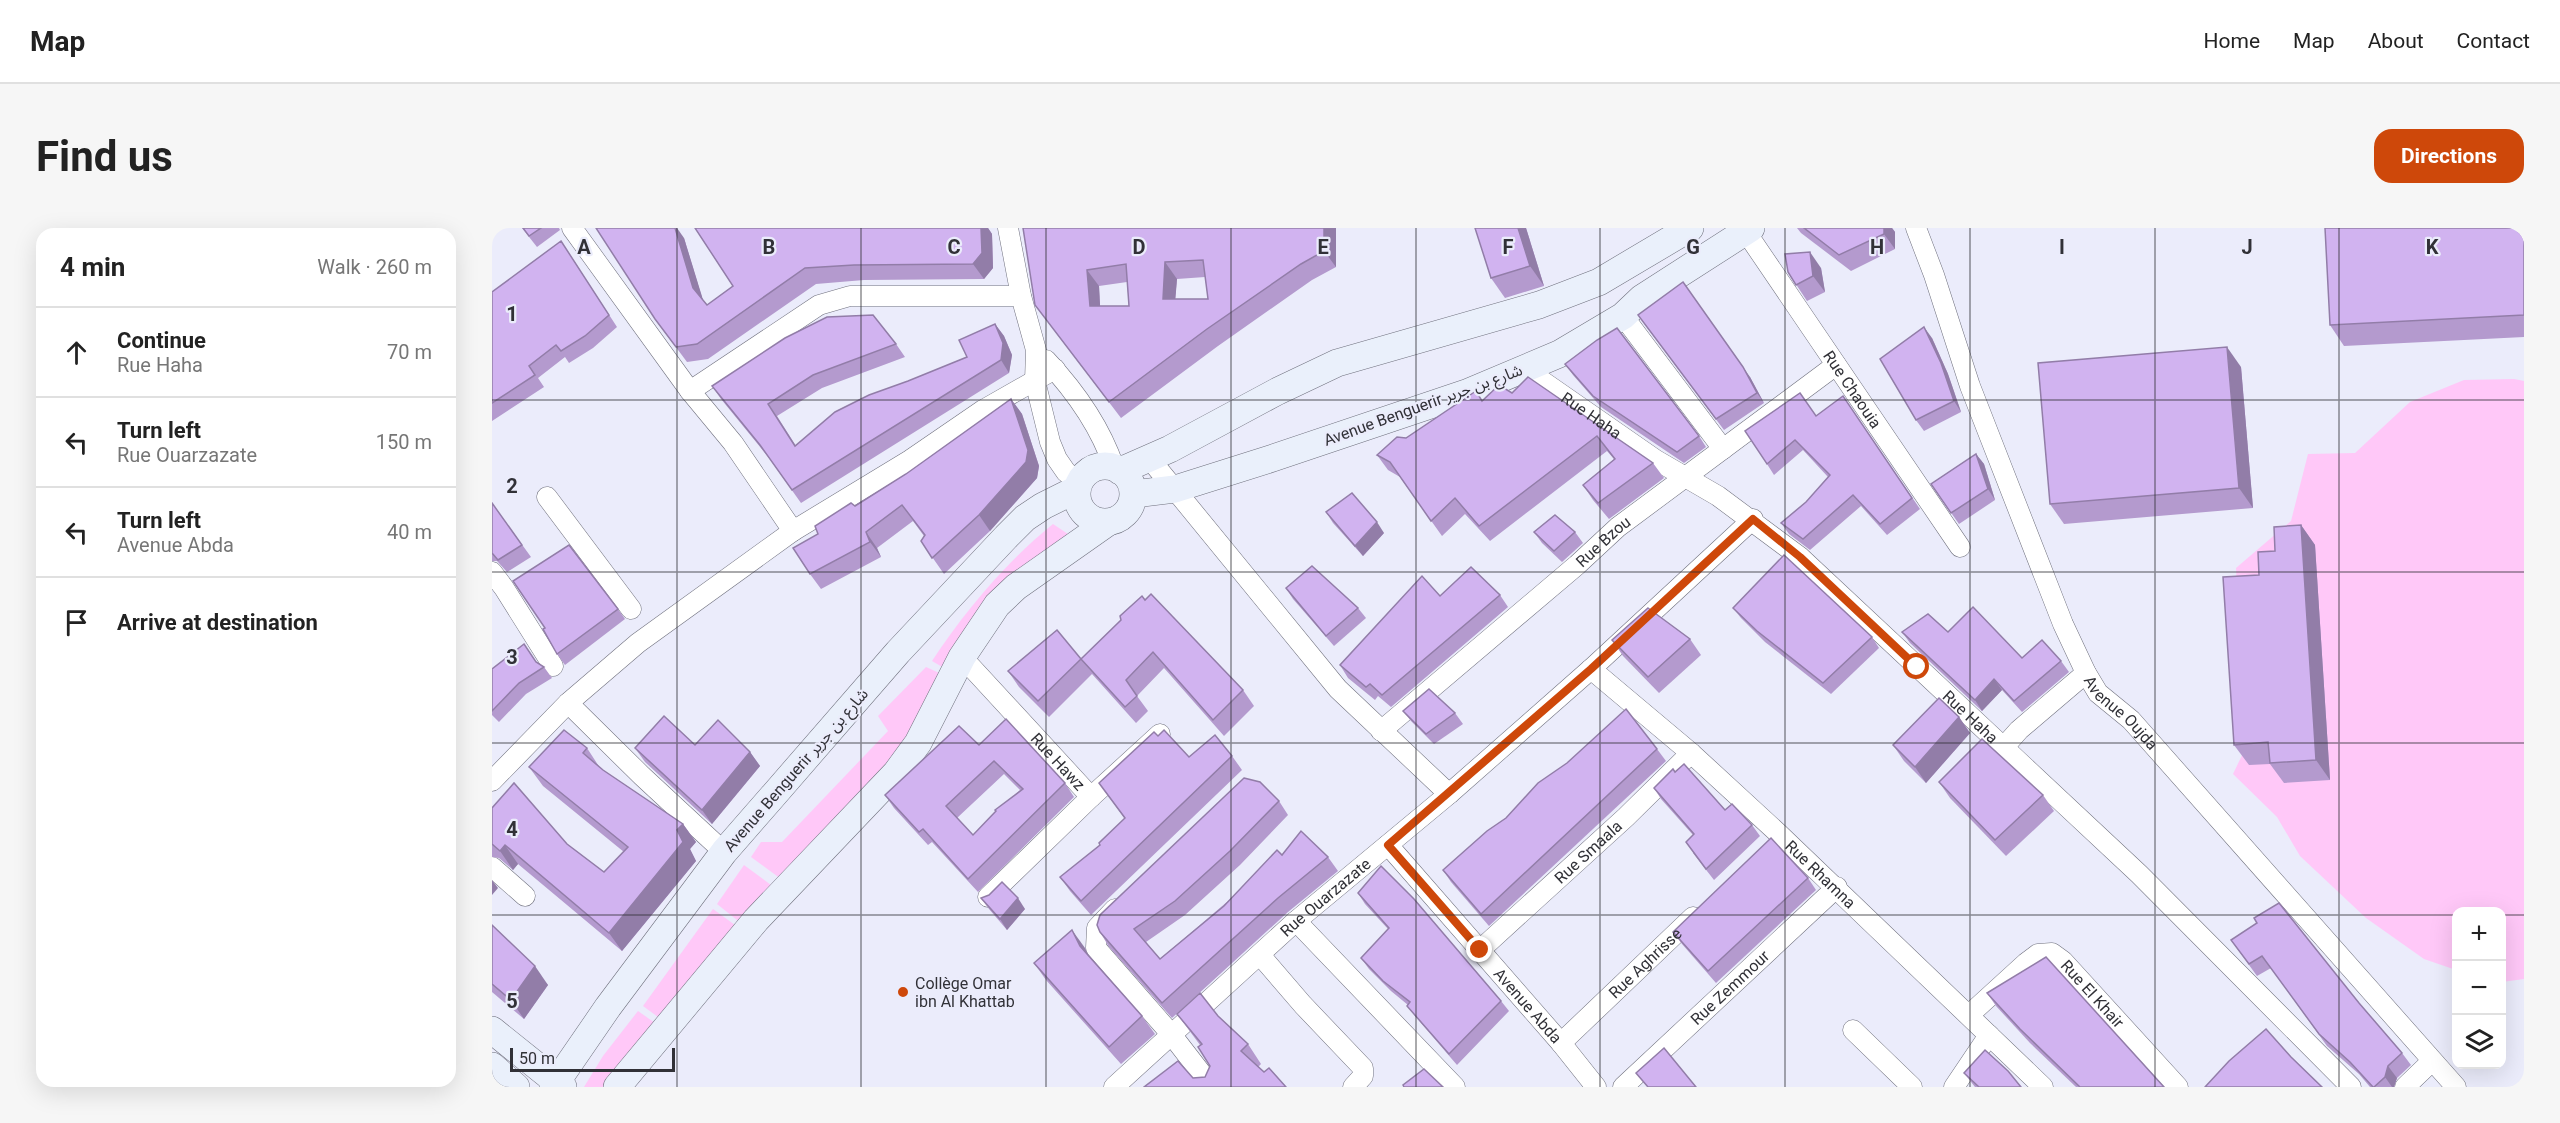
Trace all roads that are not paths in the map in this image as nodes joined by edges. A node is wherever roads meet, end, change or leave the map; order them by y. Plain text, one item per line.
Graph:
1 (1008, 228) edge
2 (1690, 228) edge
3 (1916, 228) edge
4 (1922, 228) edge
5 (1749, 230) edge
6 (574, 231) edge
7 (557, 248) edge
8 (1925, 251) junction
9 (1021, 296) junction
10 (1623, 316) junction
11 (1036, 350) junction
12 (1836, 365) junction
13 (1055, 369) junction
14 (1525, 369) junction
15 (1035, 381) junction
16 (690, 391) junction
17 (1723, 449) junction
18 (1149, 458) junction
19 (1117, 469) junction
20 (1689, 477) junction
21 (1078, 485) junction
22 (1175, 489) junction
23 (1134, 494) junction
24 (547, 497) dead end
25 (1753, 519) junction
26 (1107, 523) junction
27 (793, 531) junction
28 (579, 540) junction
29 (1960, 547) dead end
30 (560, 552) edge
31 (492, 572) edge
32 (523, 576) edge
33 (498, 594) edge
34 (631, 609) dead end
35 (962, 657) junction
36 (553, 666) dead end
37 (1591, 669) junction
38 (2086, 673) junction
39 (568, 703) junction
40 (1381, 731) junction
41 (1160, 734) edge
42 (2003, 748) junction
43 (1691, 753) junction
44 (492, 781) edge
45 (1449, 794) junction
46 (1091, 797) junction
47 (1779, 834) junction
48 (1388, 845) junction
49 (1762, 850) edge
50 (724, 852) junction
51 (492, 867) edge
52 (1837, 887) junction
53 (525, 896) dead end
54 (988, 897) edge
55 (1125, 899) edge
56 (1704, 906) edge
57 (1296, 921) junction
58 (1480, 950) junction
59 (1260, 955) junction
60 (1969, 1015) junction
61 (492, 1030) edge
62 (1853, 1030) dead end
63 (1171, 1034) junction
64 (1989, 1035) junction
65 (1561, 1043) junction
66 (2432, 1061) junction
67 (492, 1066) edge
68 (558, 1085) edge
69 (516, 1087) edge
70 (617, 1087) edge
71 (1114, 1087) edge
72 (1212, 1087) edge
73 (1353, 1087) edge
74 (1455, 1087) edge
75 (1596, 1087) edge
76 (1623, 1087) edge
77 (1911, 1087) edge
78 (1954, 1087) edge
79 (2043, 1087) edge
80 (2178, 1087) edge
81 (2351, 1087) edge
82 (2405, 1087) edge
83 (2456, 1087) edge

1 - 9 street
2 - 18 main road
3 - 8 street, Avenue Oujda
4 - 8 street, Avenue Oujda
5 - 10 main road, Avenue Benguerir شارع بن جرير
5 - 12 street, Rue Chaouia
6 - 7 street
6 - 16 street
8 - 38 street, Avenue Oujda
9 - 11 street
9 - 16 street
10 - 14 main road, Avenue Benguerir شارع بن جرير
10 - 17 street
11 - 13 street
11 - 15 street
12 - 17 street, Rue Bzou
12 - 29 street, Rue Chaouia
13 - 15 street
13 - 19 street
14 - 20 street, Rue Haha
14 - 22 main road, Avenue Benguerir شارع بن جرير
15 - 21 street
15 - 27 street
16 - 27 street
17 - 20 street, Rue Bzou
18 - 19 main road
18 - 22 street
19 - 21 main road
19 - 23 main road
20 - 25 street, Rue Haha
20 - 40 street, Rue Bzou
21 - 26 main road
21 - 50 main road, Avenue Benguerir شارع بن جرير
22 - 23 main road, Avenue Benguerir شارع بن جرير
22 - 40 street
23 - 26 main road
24 - 28 street
25 - 37 street, Rue Ouarzazate
25 - 42 street, Rue Haha
26 - 35 main road
27 - 39 street
28 - 30 street
28 - 34 street
31 - 33 street
32 - 33 street
33 - 36 street
35 - 46 street, Rue Hawz
35 - 70 main road
37 - 43 street, Rue Rhamna
37 - 45 street, Rue Ouarzazate
38 - 42 street
38 - 66 street, Avenue Oujda
39 - 44 street
39 - 50 street
40 - 45 street
41 - 46 street, Rue Hawz
42 - 81 street, Rue Haha
43 - 47 street, Rue Rhamna
43 - 58 street, Rue Smaala
45 - 48 street, Rue Ouarzazate
46 - 54 street
47 - 49 street
47 - 52 street, Rue Rhamna
48 - 57 street, Rue Ouarzazate
48 - 58 street, Avenue Abda
50 - 68 main road, Avenue Benguerir شارع بن جرير
51 - 53 street
52 - 60 street, Rue Rhamna
52 - 76 street, Rue Zemmour
55 - 63 street
56 - 65 street, Rue Aghrisse
57 - 59 street, Rue Ouarzazate
57 - 74 street
58 - 65 street, Avenue Abda
59 - 63 street, Rue Ouarzazate
59 - 73 street
60 - 64 street, Rue Rhamna
60 - 80 street, Rue El Khair
61 - 68 main road
62 - 77 street
63 - 71 street, Rue Ouarzazate
63 - 72 street
64 - 78 street
64 - 79 street, Rue Rhamna
65 - 75 street, Avenue Abda
66 - 82 street
66 - 83 street, Avenue Oujda
67 - 69 main road

